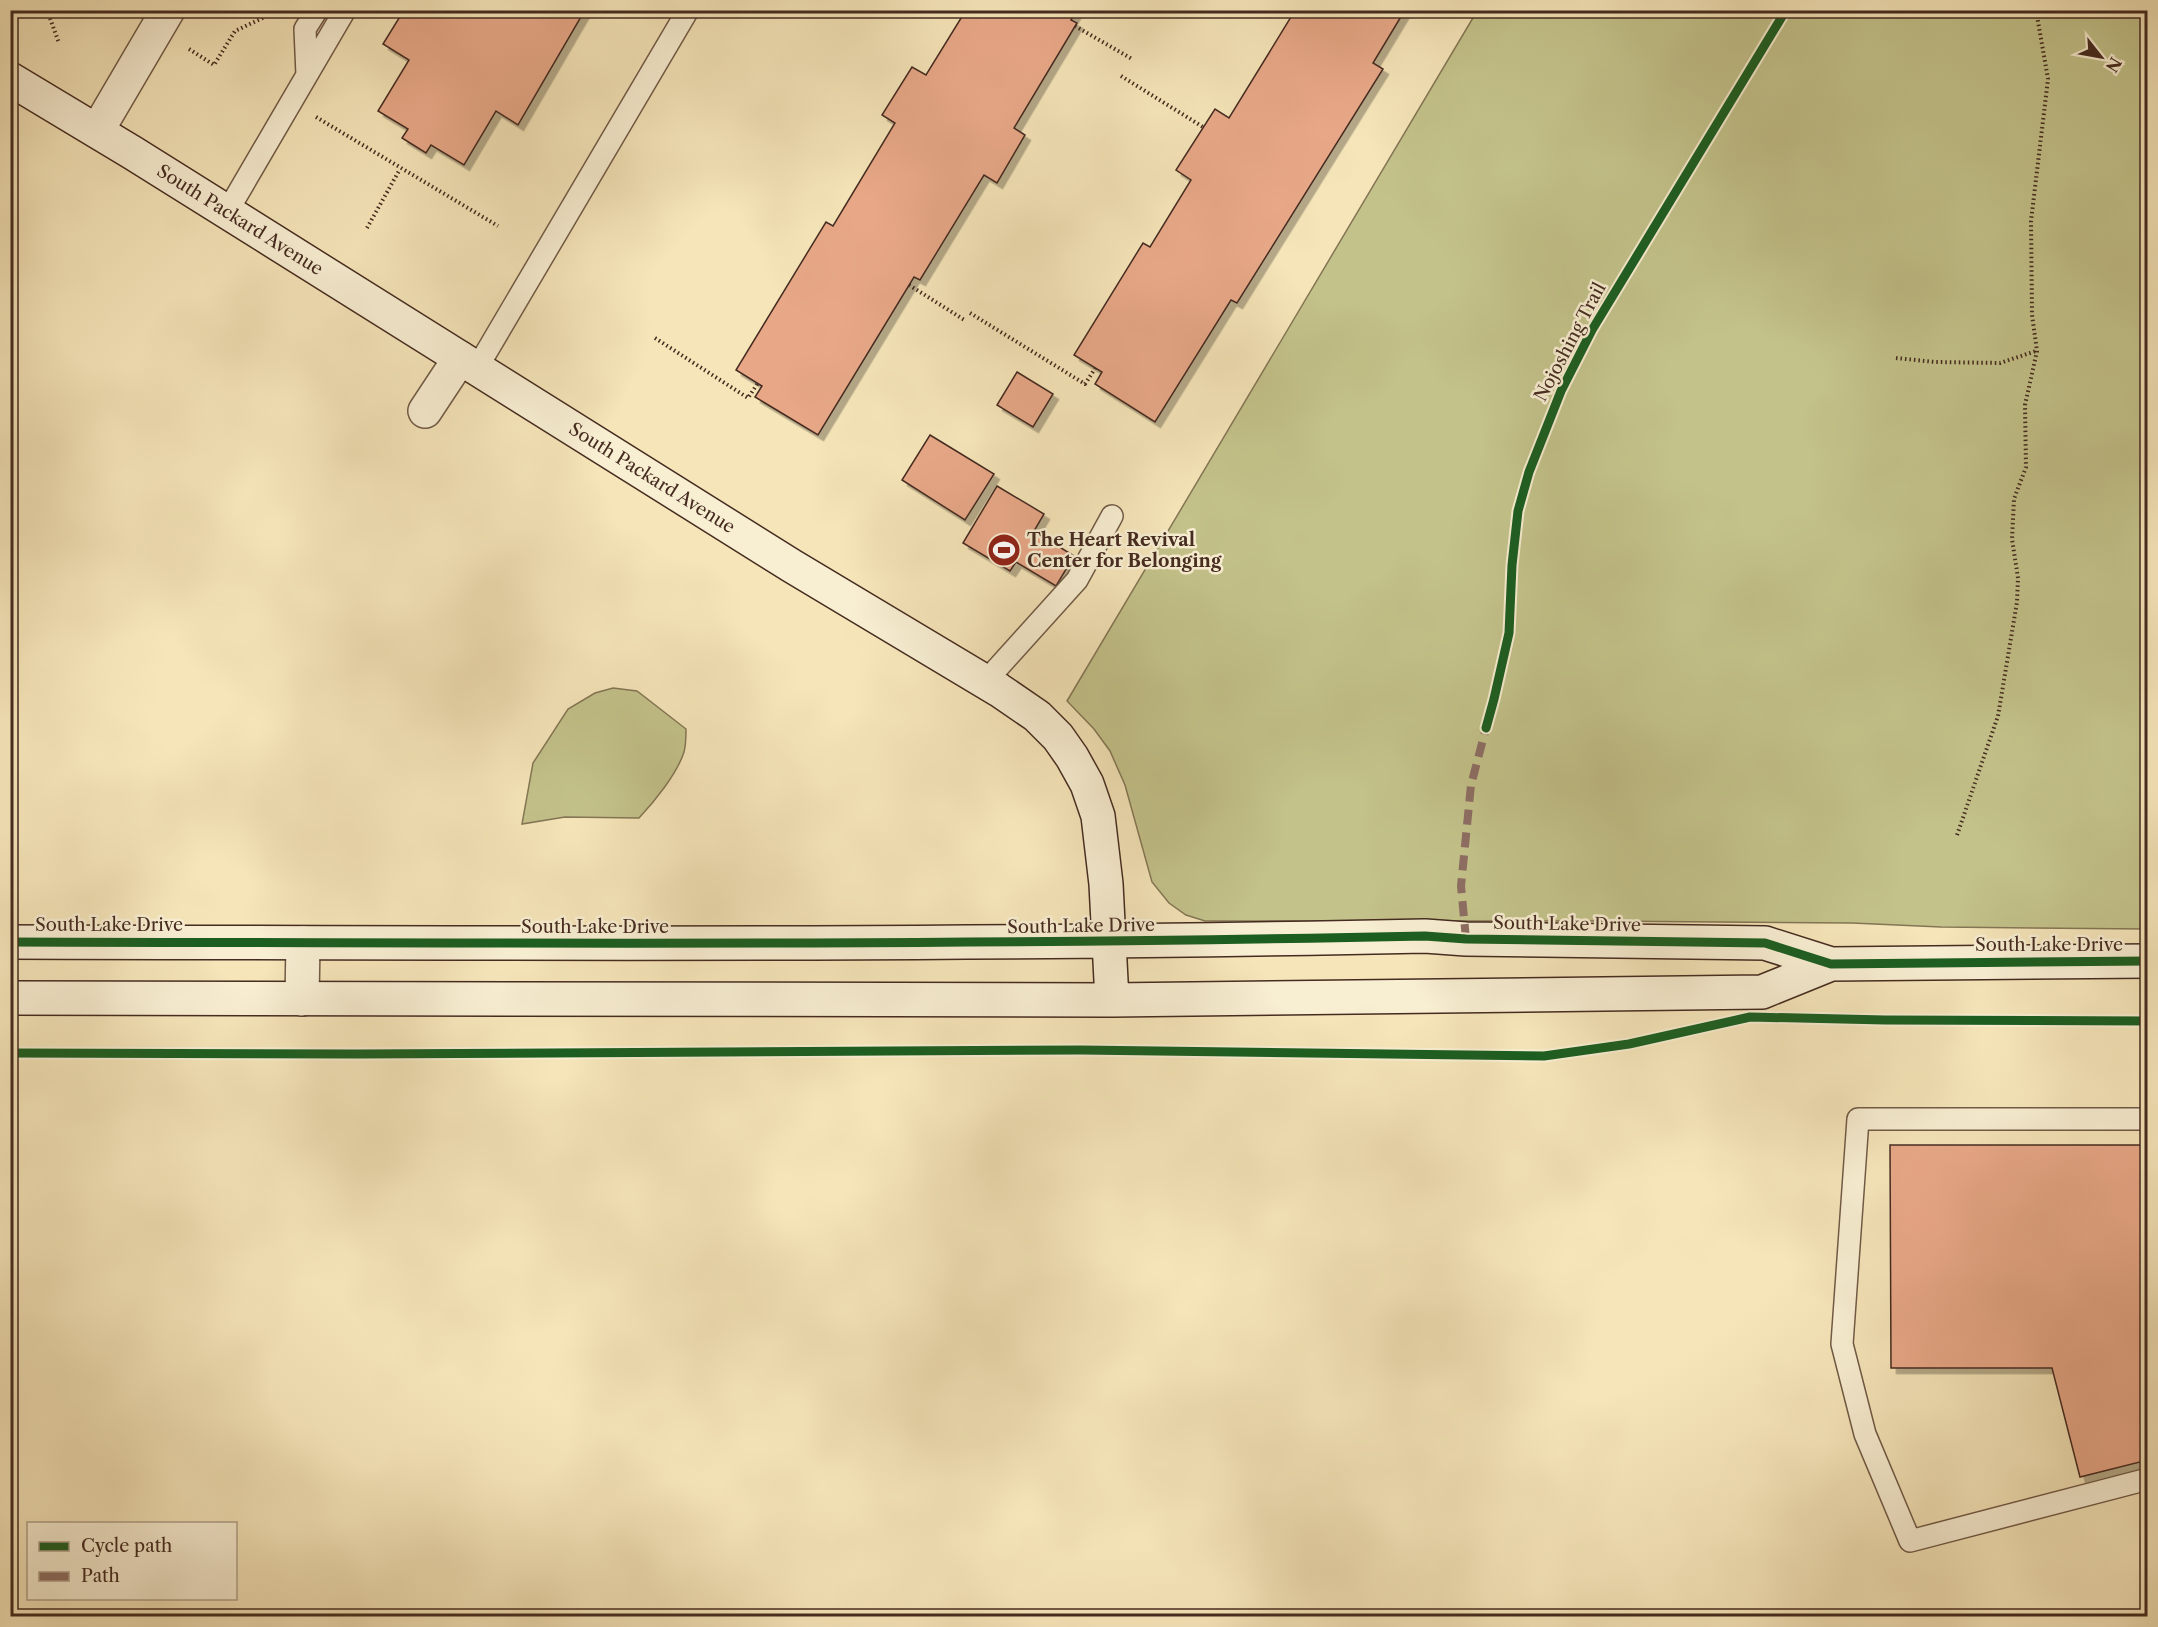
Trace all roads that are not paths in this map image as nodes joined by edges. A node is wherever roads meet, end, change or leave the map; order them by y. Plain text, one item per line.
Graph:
1 (168, 10) edge
2 (317, 10) edge
3 (345, 10) edge
4 (688, 10) edge
5 (307, 76) junction
6 (10, 79) edge
7 (97, 131) junction
8 (227, 212) junction
9 (468, 363) junction
10 (425, 411) dead end
11 (1112, 516) dead end
12 (985, 682) junction
13 (10, 942) edge
14 (1109, 942) junction
15 (303, 943) junction
16 (2148, 961) edge
17 (1831, 964) junction
18 (10, 998) edge
19 (302, 999) junction
20 (1113, 1000) junction
21 (2148, 1119) edge
22 (2148, 1479) edge

1 - 7 street
2 - 5 lane
3 - 5 lane
4 - 9 lane
5 - 8 lane
6 - 7 street, South Packard Avenue
7 - 8 street, South Packard Avenue
8 - 9 street, South Packard Avenue
9 - 10 street
9 - 12 street, South Packard Avenue
11 - 12 lane
12 - 14 street, South Packard Avenue
13 - 15 street, South Lake Drive
14 - 15 street, South Lake Drive
14 - 17 street, South Lake Drive
14 - 20 street, South Packard Avenue
15 - 19 street
16 - 17 street, South Lake Drive
17 - 20 street, South Lake Drive
18 - 19 street, South Lake Drive
19 - 20 street, South Lake Drive
21 - 22 lane

